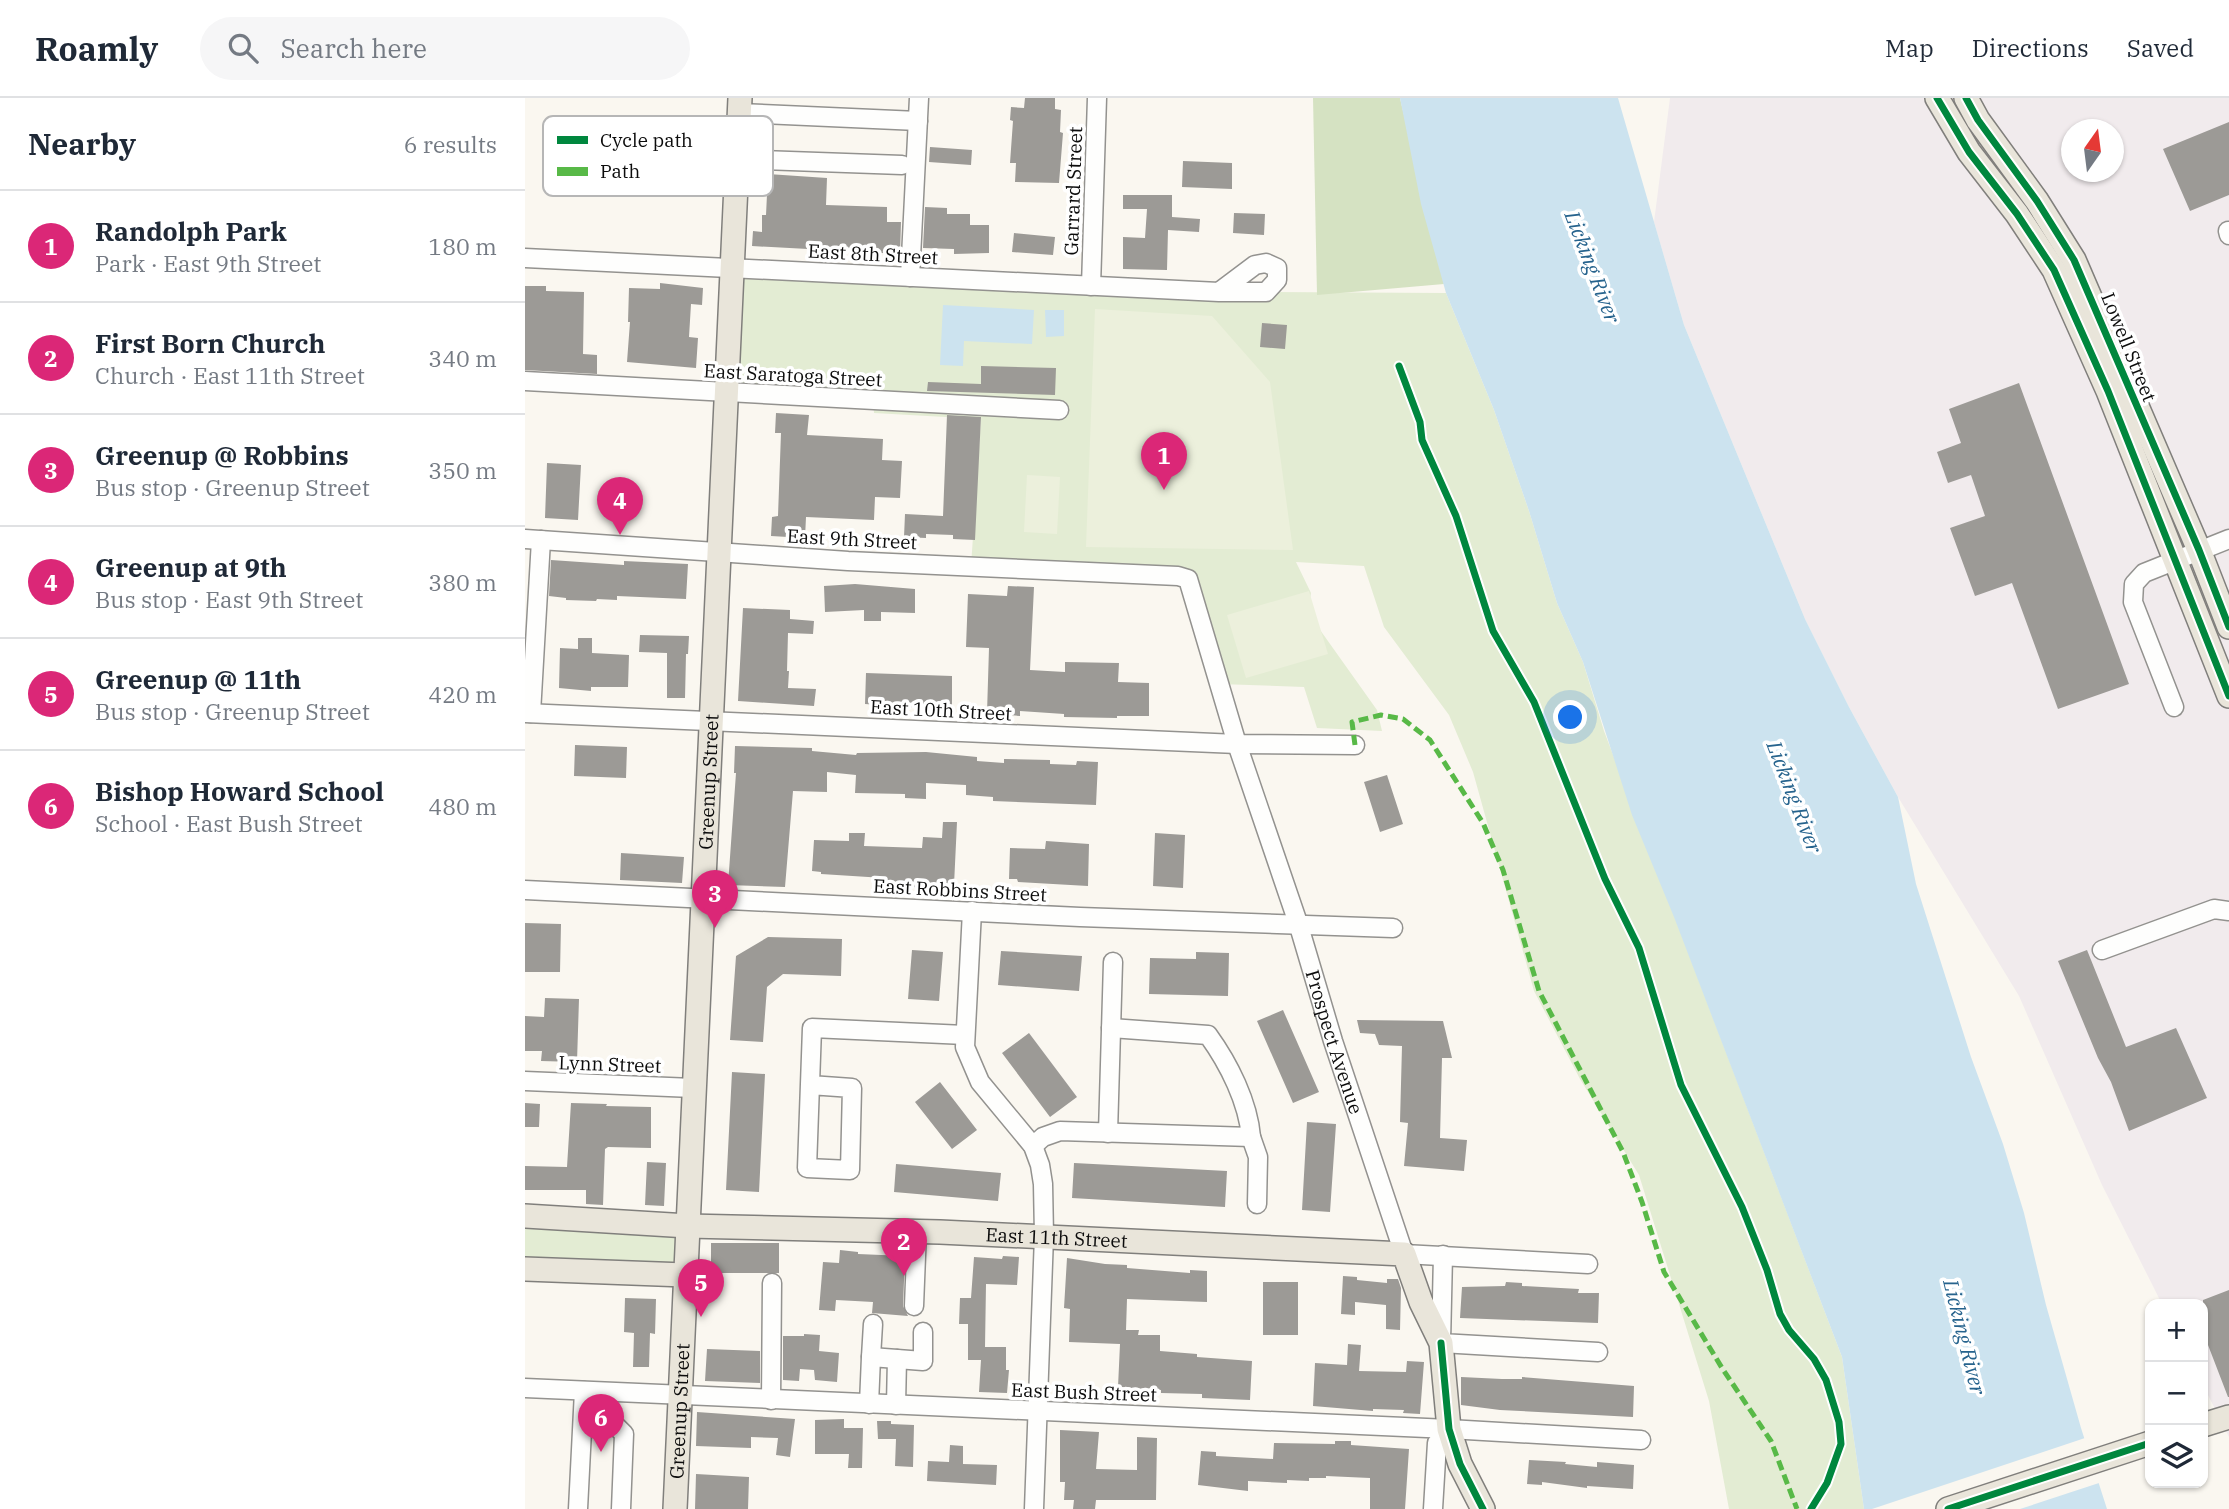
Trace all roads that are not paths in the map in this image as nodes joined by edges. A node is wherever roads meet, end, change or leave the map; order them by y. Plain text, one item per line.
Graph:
1 (919, 98) edge
2 (1097, 98) edge
3 (1937, 98) edge
4 (1966, 98) edge
5 (739, 105) edge
6 (918, 121) junction
7 (773, 160) edge
8 (902, 164) dead end
9 (735, 196) edge
10 (525, 258) edge
11 (731, 268) junction
12 (910, 277) junction
13 (1091, 286) junction
14 (1219, 292) dead end
15 (525, 381) edge
16 (726, 392) junction
17 (1059, 410) dead end
18 (2229, 539) edge
19 (533, 540) edge
20 (2199, 550) junction
21 (718, 551) junction
22 (2174, 560) junction
23 (1178, 576) joint
24 (2229, 627) edge
25 (2229, 696) edge
26 (2174, 708) dead end
27 (528, 713) edge
28 (711, 720) junction
29 (1237, 744) junction
30 (1355, 745) dead end
31 (525, 890) edge
32 (702, 898) junction
33 (972, 911) junction
34 (2229, 911) edge
35 (1298, 923) junction
36 (1393, 928) dead end
37 (2102, 950) dead end
38 (1113, 962) dead end
39 (1111, 1028) junction
40 (965, 1035) junction
41 (525, 1081) edge
42 (810, 1085) junction
43 (694, 1088) junction
44 (1108, 1133) junction
45 (1251, 1138) junction
46 (1033, 1146) junction
47 (1257, 1204) dead end
48 (525, 1216) edge
49 (688, 1226) junction
50 (917, 1231) junction
51 (1044, 1236) junction
52 (1404, 1254) junction
53 (1443, 1255) junction
54 (1588, 1264) dead end
55 (525, 1269) edge
56 (685, 1275) junction
57 (772, 1283) dead end
58 (914, 1306) dead end
59 (873, 1324) dead end
60 (923, 1332) dead end
61 (1441, 1343) junction
62 (1598, 1352) dead end
63 (871, 1357) junction
64 (897, 1359) junction
65 (525, 1388) edge
66 (584, 1391) junction
67 (680, 1396) junction
68 (771, 1400) junction
69 (869, 1404) junction
70 (896, 1405) junction
71 (1037, 1411) junction
72 (2229, 1417) edge
73 (2208, 1423) edge
74 (583, 1425) junction
75 (1443, 1436) junction
76 (1641, 1440) dead end
77 (2145, 1445) edge
78 (578, 1509) edge
79 (621, 1509) edge
80 (675, 1509) edge
81 (1034, 1509) edge
82 (1433, 1509) edge
83 (1483, 1509) edge
84 (1948, 1509) edge

1 - 6 street
2 - 13 street, Garrard Street
3 - 22 main road, Lowell Street
4 - 20 main road, Lowell Street
5 - 6 street
6 - 12 street
7 - 8 street
9 - 11 main road, Greenup Street
10 - 11 street, East 8th Street
11 - 12 street, East 8th Street
11 - 16 main road, Greenup Street
12 - 13 street, East 8th Street
13 - 14 street, East 8th Street
15 - 16 street, East Saratoga Street
16 - 17 street, East Saratoga Street
16 - 21 main road, Greenup Street
18 - 20 street
19 - 21 street, East 9th Street
19 - 27 street
20 - 22 street
20 - 24 main road, Lowell Street
21 - 23 street, East 9th Street
21 - 28 main road, Greenup Street
22 - 25 main road, Lowell Street
22 - 26 street
23 - 29 street, Prospect Avenue
27 - 28 street, East 10th Street
28 - 29 street, East 10th Street
28 - 32 main road, Greenup Street
29 - 30 street, East 10th Street
29 - 35 street, Prospect Avenue
31 - 32 street, East Robbins Street
32 - 33 street, East Robbins Street
32 - 43 main road, Greenup Street
33 - 35 street, East Robbins Street
33 - 40 street
34 - 37 street
35 - 36 street, East Robbins Street
35 - 52 street, Prospect Avenue
38 - 39 street
39 - 44 street
39 - 45 street
40 - 42 street
40 - 46 street
41 - 43 street, Lynn Street
42 - 42 street
43 - 49 main road, Greenup Street
44 - 45 street
44 - 46 street
45 - 47 street
46 - 51 street
48 - 49 main road, East 11th Street
49 - 50 main road, East 11th Street
49 - 56 main road, Greenup Street
50 - 51 main road, East 11th Street
50 - 58 street
51 - 52 main road, East 11th Street
51 - 71 street
52 - 53 street, East 11th Street
52 - 61 main road, Prospect Avenue
53 - 54 street, East 11th Street
53 - 61 street
55 - 56 main road
56 - 67 main road, Greenup Street
57 - 68 street
59 - 63 street
60 - 64 street
61 - 62 street
61 - 75 main road, Prospect Avenue
63 - 64 street
63 - 69 street
64 - 70 street
65 - 66 street, East Bush Street
66 - 67 street, East Bush Street
66 - 74 street
67 - 68 street, East Bush Street
67 - 80 main road, Greenup Street
68 - 69 street, East Bush Street
69 - 70 street, East Bush Street
70 - 71 street, East Bush Street
71 - 75 street, East Bush Street
71 - 81 street
72 - 73 main road
74 - 78 street
74 - 79 street
75 - 76 street, East Bush Street
75 - 82 street
75 - 83 main road, Prospect Avenue
77 - 84 main road

